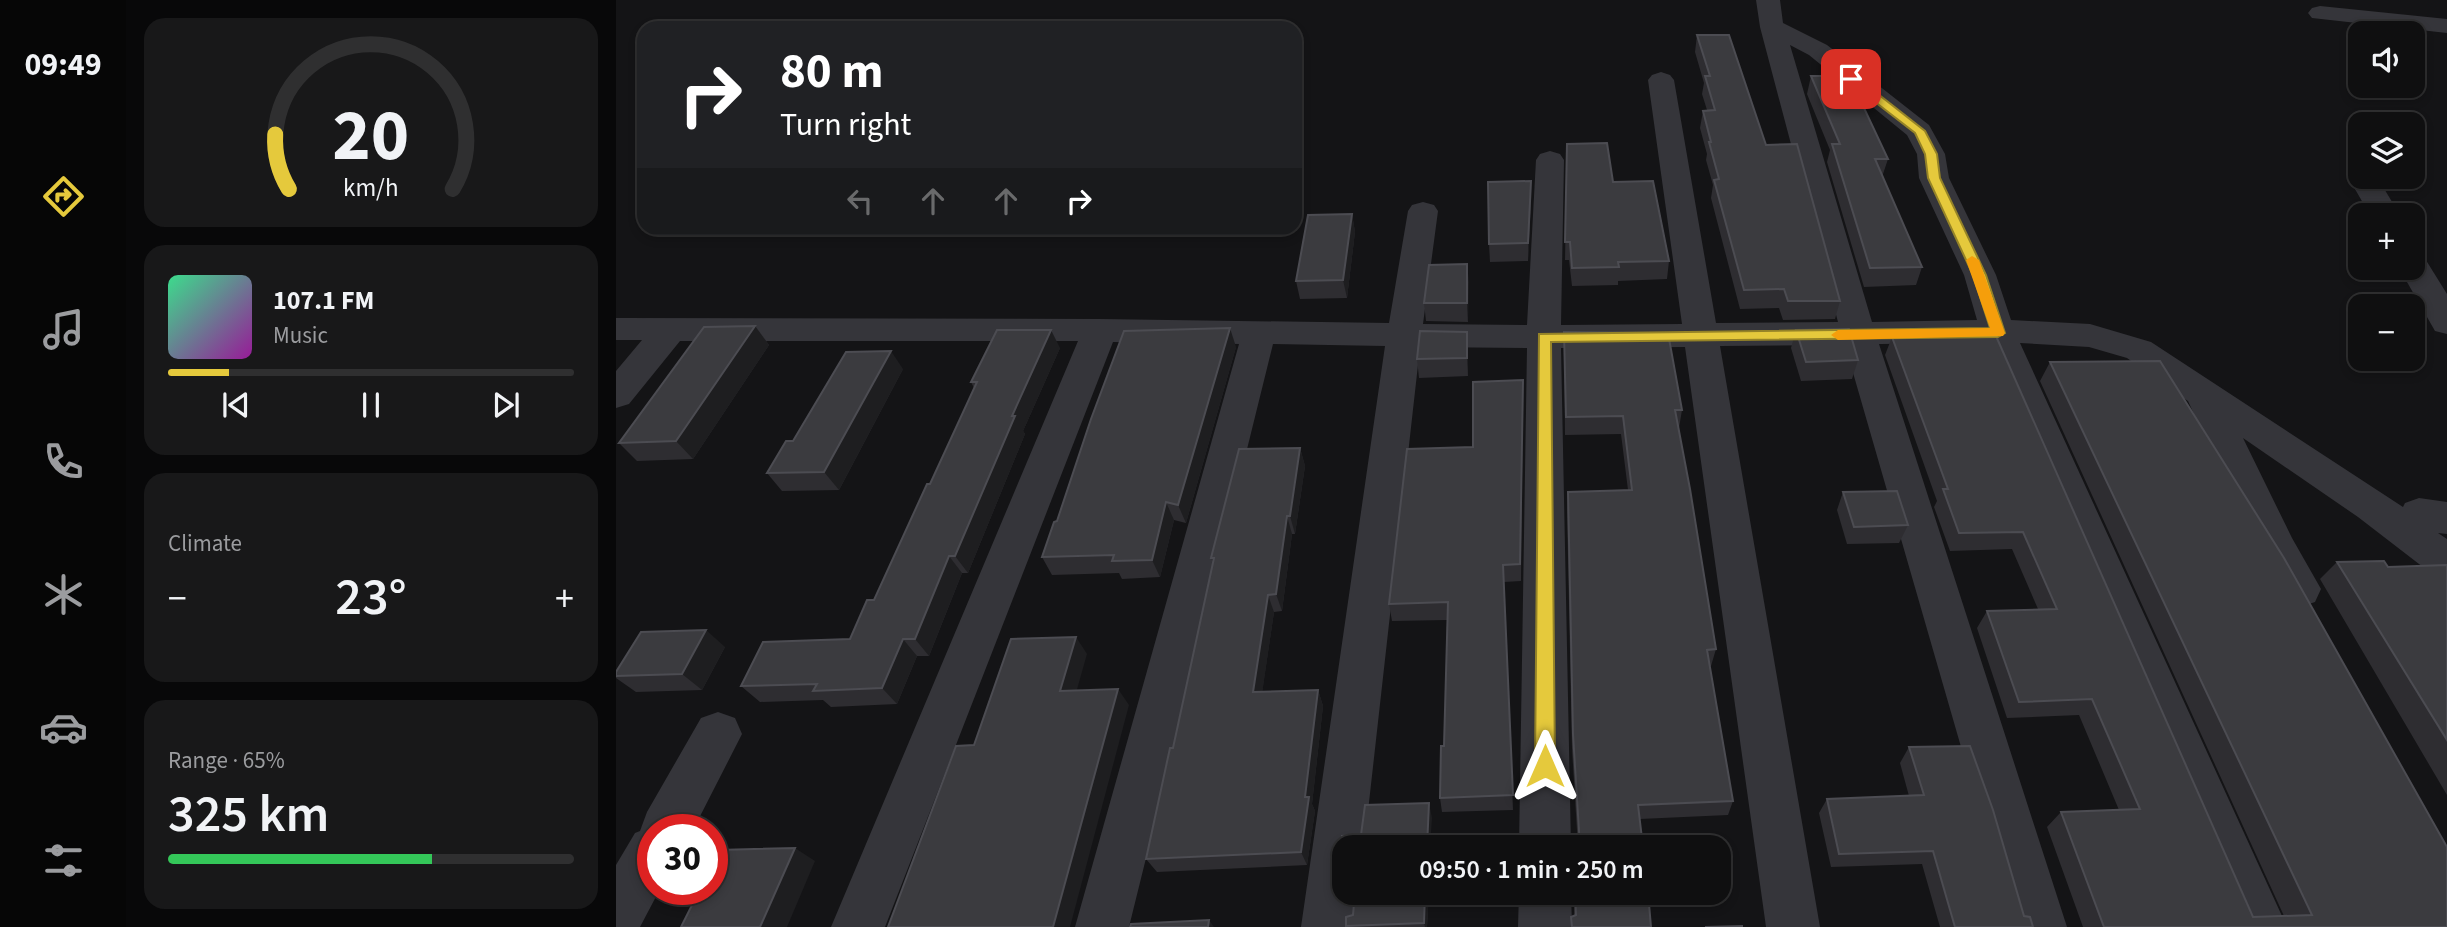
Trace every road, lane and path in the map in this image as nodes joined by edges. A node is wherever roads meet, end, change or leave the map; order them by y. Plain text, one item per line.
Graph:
1 (2320, 13) dead end
2 (1770, 14) edge
3 (2447, 26) edge
4 (1661, 80) dead end
5 (1550, 160) dead end
6 (1423, 211) dead end
7 (2422, 280) edge
8 (2447, 323) edge
9 (616, 329) edge
10 (671, 329) junction
11 (1100, 330) junction
12 (1259, 332) junction
13 (1998, 333) junction
14 (1405, 334) junction
15 (1859, 335) junction
16 (1544, 337) junction
17 (1700, 337) junction
18 (2203, 393) junction
19 (616, 395) edge
20 (2447, 562) edge
21 (2317, 619) edge
22 (718, 734) dead end
23 (674, 814) edge
24 (1545, 835) edge
25 (637, 880) edge
26 (1545, 905) edge
27 (616, 917) edge
28 (858, 927) edge
29 (1102, 927) edge
30 (1328, 927) edge
31 (1545, 927) edge
32 (1793, 927) edge
33 (2040, 927) edge
34 (2260, 927) edge

1 - 3 street
2 - 13 street
2 - 15 street
4 - 17 street
5 - 16 street
6 - 14 street
7 - 8 street
9 - 10 street
10 - 11 street
10 - 19 street
11 - 12 street
11 - 28 street
12 - 14 street
12 - 29 street
13 - 15 street
13 - 18 street
13 - 34 street
14 - 16 street
14 - 30 street
15 - 17 street
15 - 33 street
16 - 17 street
16 - 24 street
17 - 32 street
18 - 20 street
18 - 21 street
22 - 23 street
25 - 27 street
26 - 31 street

